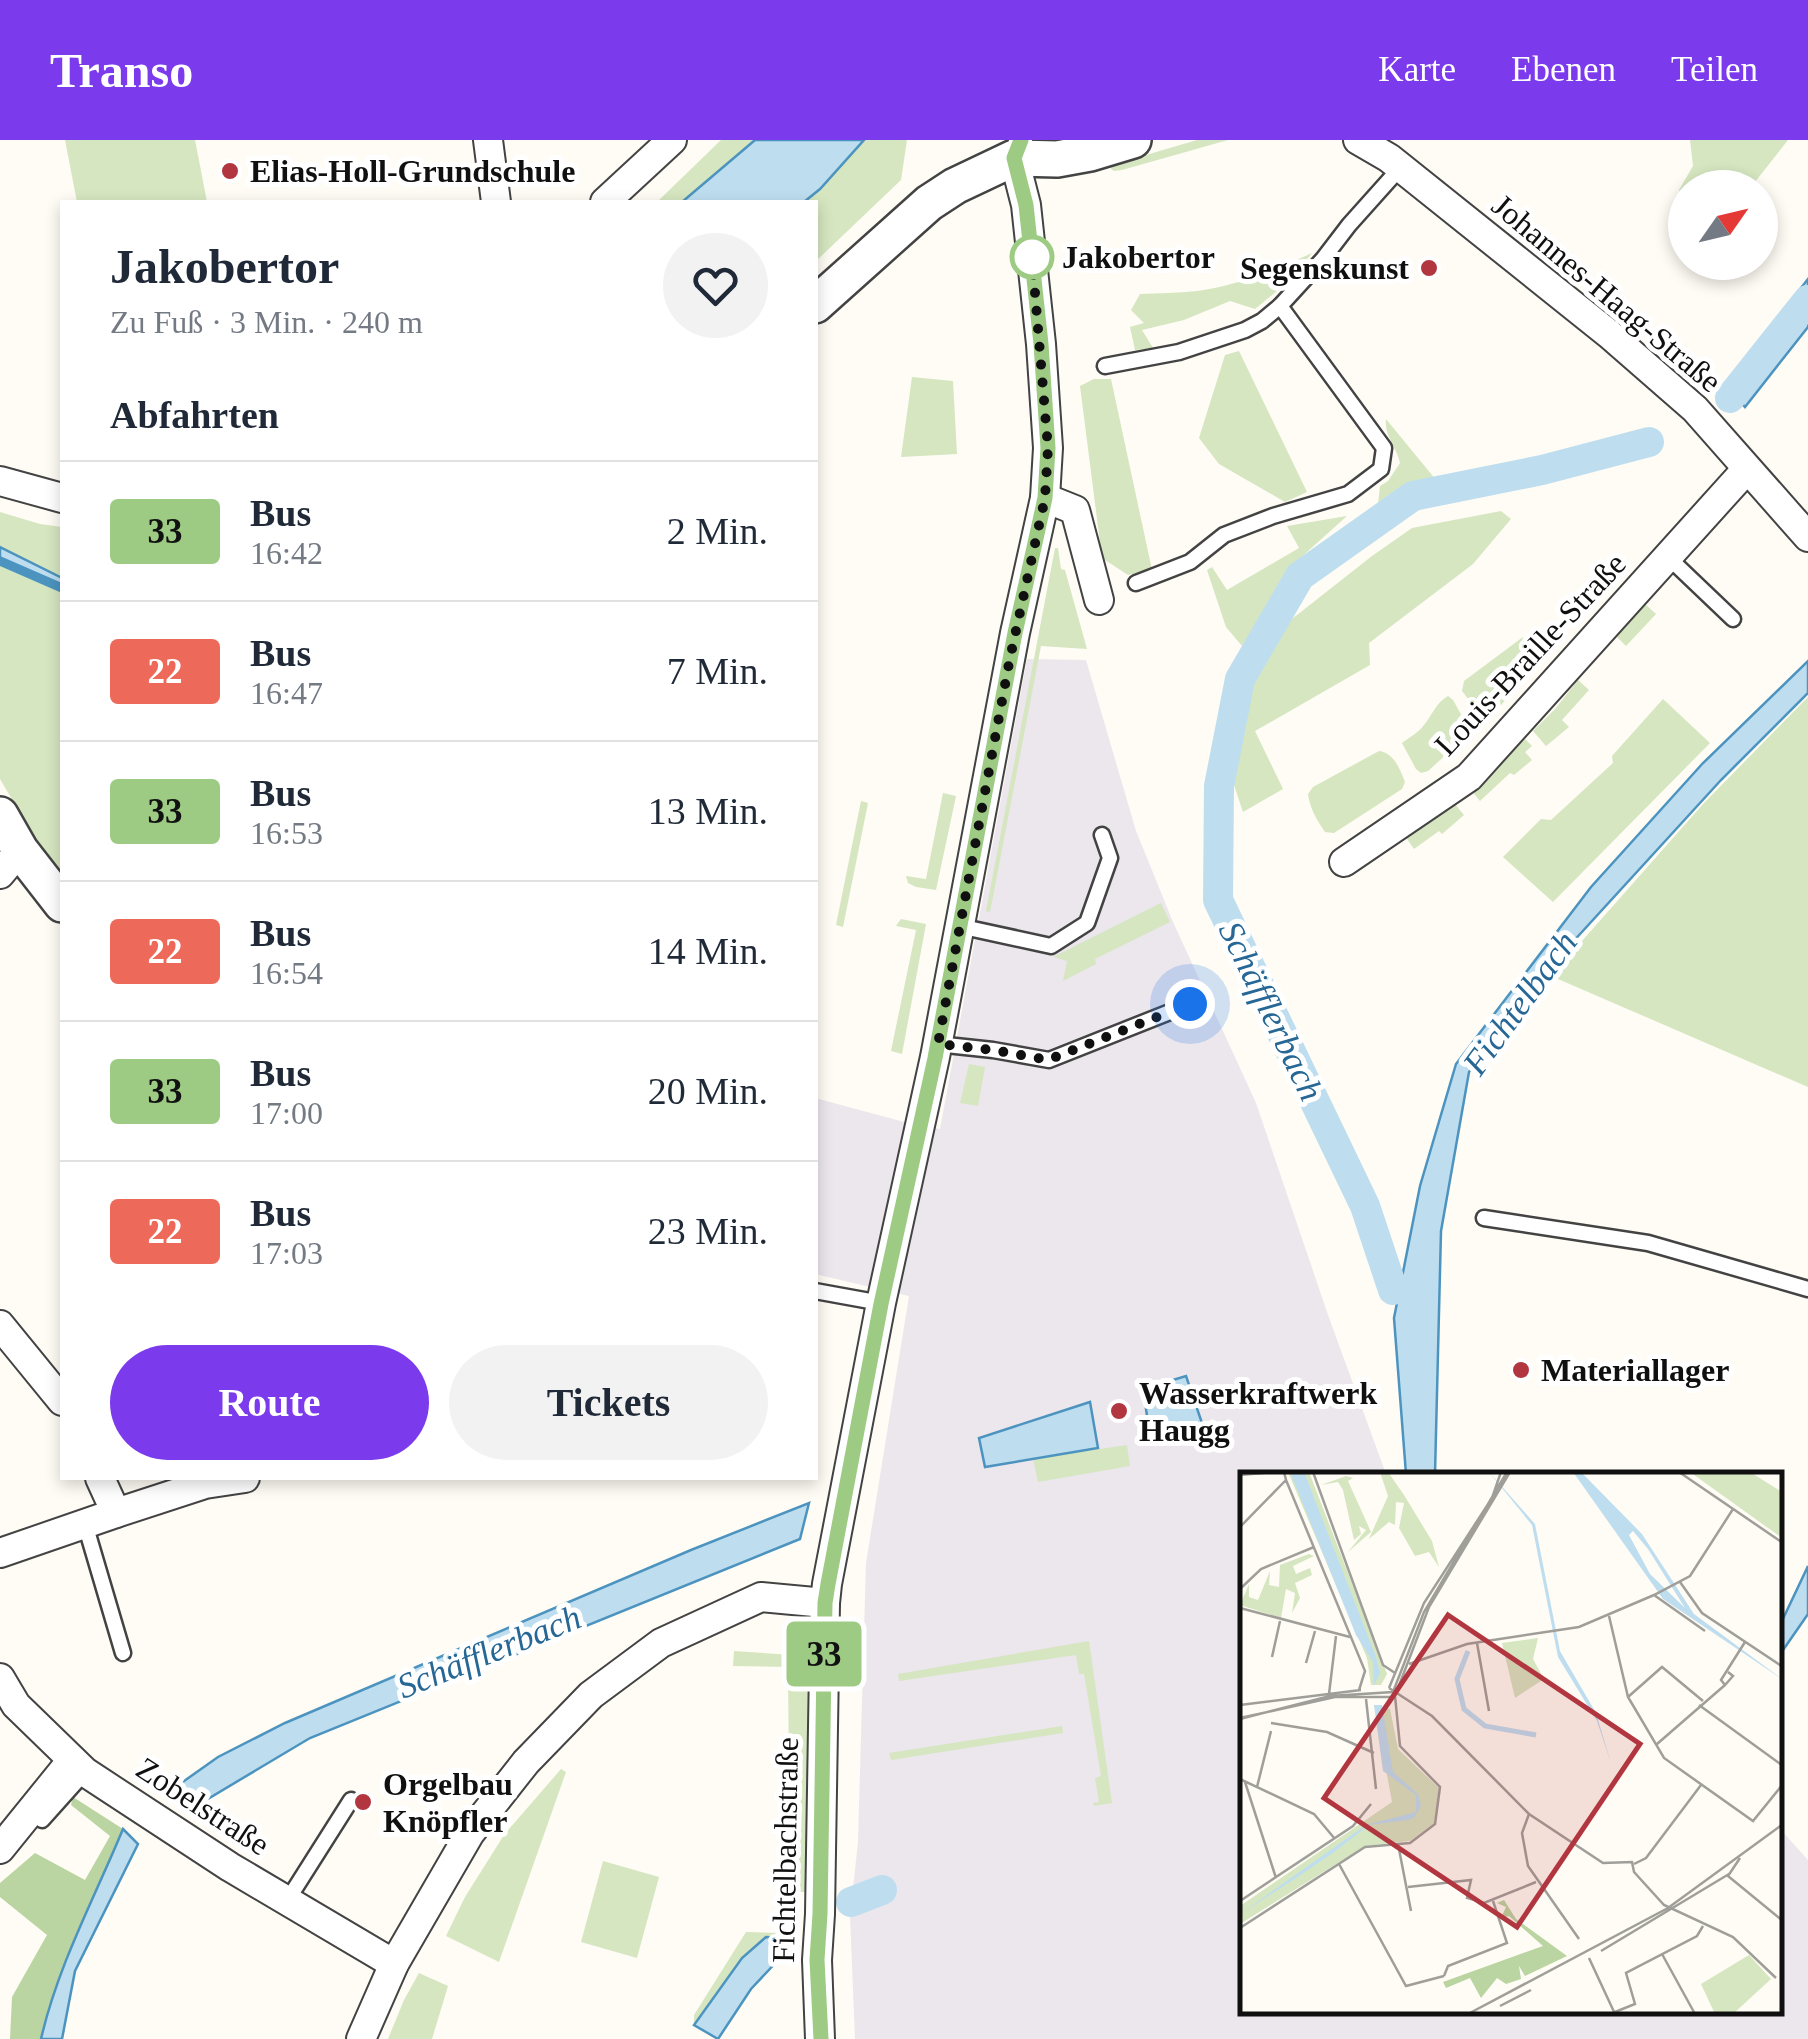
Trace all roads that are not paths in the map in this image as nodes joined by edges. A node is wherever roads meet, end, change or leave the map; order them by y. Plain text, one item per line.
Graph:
1 (488, 140) edge
2 (672, 140) edge
3 (1133, 140) edge
4 (1358, 140) edge
5 (1007, 146) edge
6 (1390, 155) edge
7 (496, 200) edge
8 (607, 200) edge
9 (818, 302) edge
10 (1280, 306) junction
11 (1105, 366) dead end
12 (1746, 470) junction
13 (0, 481) edge
14 (60, 497) edge
15 (1045, 498) junction
16 (1808, 537) edge
17 (1668, 557) junction
18 (1136, 583) dead end
19 (1099, 600) dead end
20 (1733, 619) dead end
21 (0, 815) edge
22 (1102, 835) dead end
23 (10, 862) edge
24 (1344, 862) dead end
25 (60, 902) edge
26 (959, 926) junction
27 (1190, 1004) dead end
28 (938, 1044) junction
29 (1484, 1218) dead end
30 (1808, 1288) edge
31 (818, 1292) edge
32 (881, 1304) junction
33 (0, 1325) edge
34 (60, 1399) edge
35 (101, 1480) edge
36 (231, 1480) edge
37 (116, 1513) junction
38 (85, 1524) junction
39 (0, 1553) edge
40 (825, 1603) junction
41 (123, 1652) dead end
42 (0, 1678) edge
43 (78, 1766) junction
44 (351, 1800) dead end
45 (42, 1820) dead end
46 (0, 1849) edge
47 (286, 1901) junction
48 (394, 1964) junction
49 (360, 2039) edge
50 (820, 2039) edge

1 - 7 street
2 - 8 street
3 - 5 street
4 - 6 street, Johannes-Haag-Straße
5 - 9 street
5 - 15 street, Fichtelbachstraße
6 - 10 lane
6 - 12 street, Johannes-Haag-Straße
10 - 11 lane
10 - 18 lane
12 - 16 street, Johannes-Haag-Straße
12 - 17 street, Louis-Braille-Straße
13 - 14 street
15 - 19 street
15 - 26 street, Fichtelbachstraße
17 - 20 lane
17 - 24 street, Louis-Braille-Straße
21 - 23 street
22 - 26 lane
23 - 25 street
26 - 28 street, Fichtelbachstraße
27 - 28 lane
28 - 32 street, Fichtelbachstraße
29 - 30 lane
31 - 32 lane
32 - 40 street, Fichtelbachstraße
33 - 34 street
35 - 37 street
36 - 37 street
37 - 38 street
38 - 39 street
38 - 41 lane
40 - 48 street
40 - 50 street, Fichtelbachstraße
42 - 43 street, Zobelstraße
43 - 45 lane
43 - 46 street
43 - 47 street, Zobelstraße
44 - 47 lane
47 - 48 street, Zobelstraße
48 - 49 street

